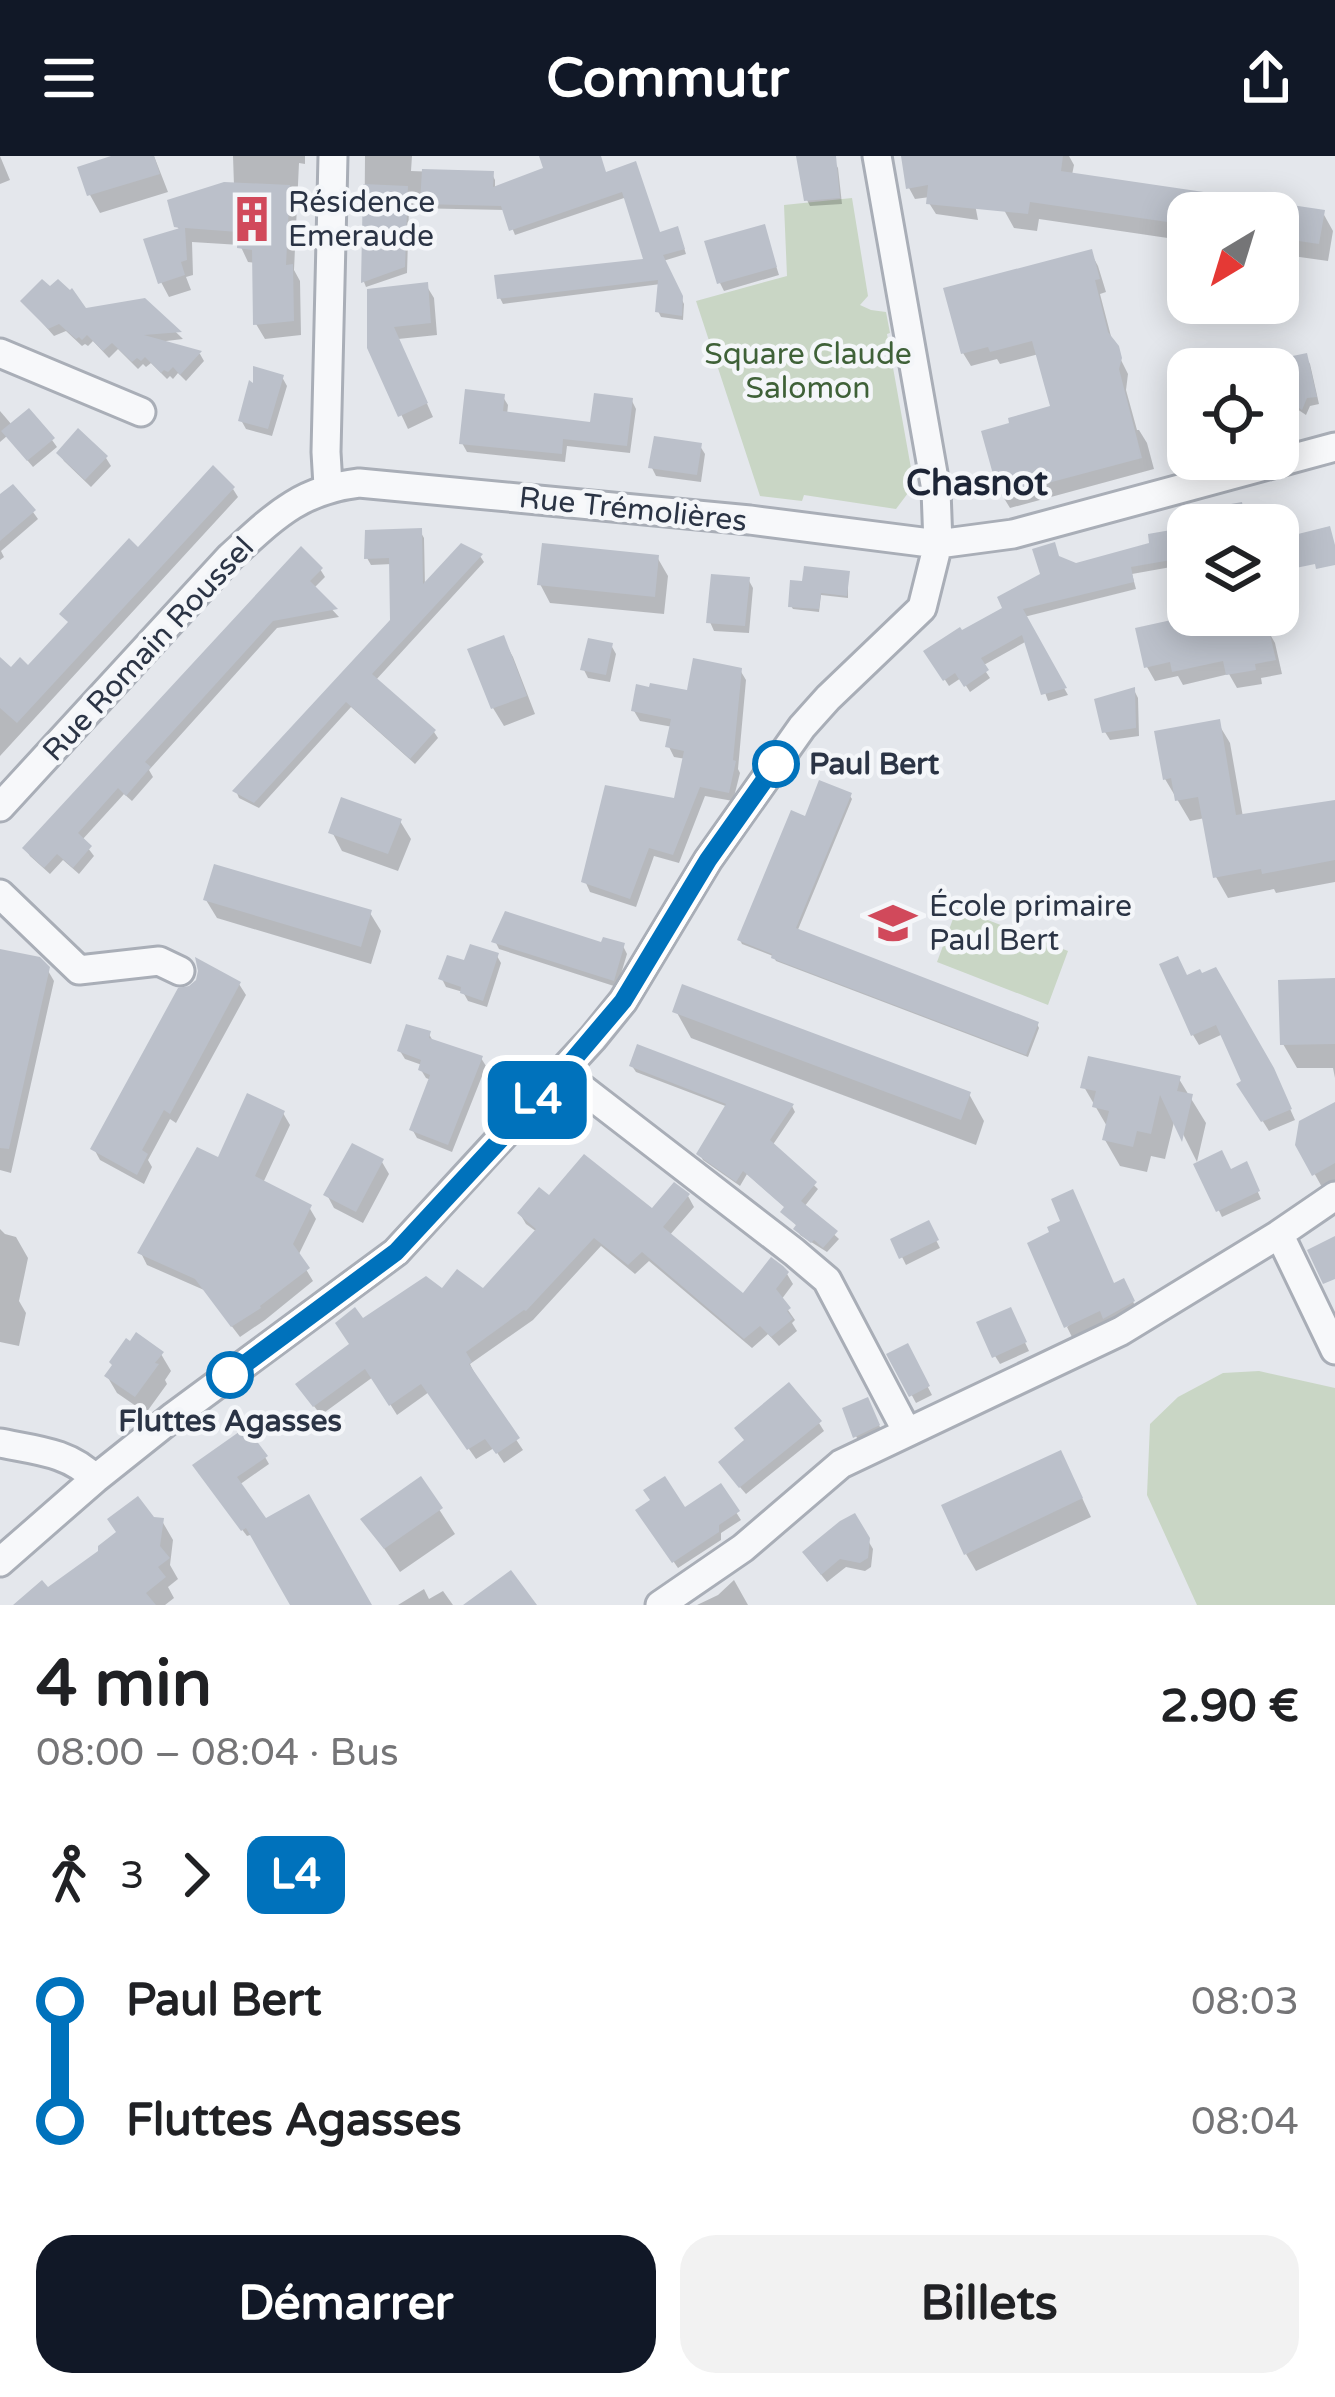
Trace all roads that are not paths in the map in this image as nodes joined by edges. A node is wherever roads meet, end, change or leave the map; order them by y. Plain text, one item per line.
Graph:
1 (333, 156) edge
2 (878, 156) edge
3 (0, 352) edge
4 (141, 412) dead end
5 (1335, 447) edge
6 (328, 487) junction
7 (938, 544) junction
8 (0, 807) edge
9 (0, 894) edge
10 (180, 971) dead end
11 (562, 1073) junction
12 (1335, 1196) edge
13 (1278, 1235) junction
14 (1335, 1350) edge
15 (907, 1432) junction
16 (0, 1443) edge
17 (95, 1479) junction
18 (0, 1562) edge
19 (660, 1605) edge

1 - 6 street
2 - 7 street
3 - 4 street
5 - 7 street, Rue Trémolières
6 - 7 street, Rue Trémolières
6 - 8 street, Rue Romain Roussel
7 - 11 street
9 - 10 street
11 - 15 street
11 - 17 street
12 - 13 street
13 - 14 street
13 - 15 street
15 - 19 street
16 - 17 street
17 - 18 street

